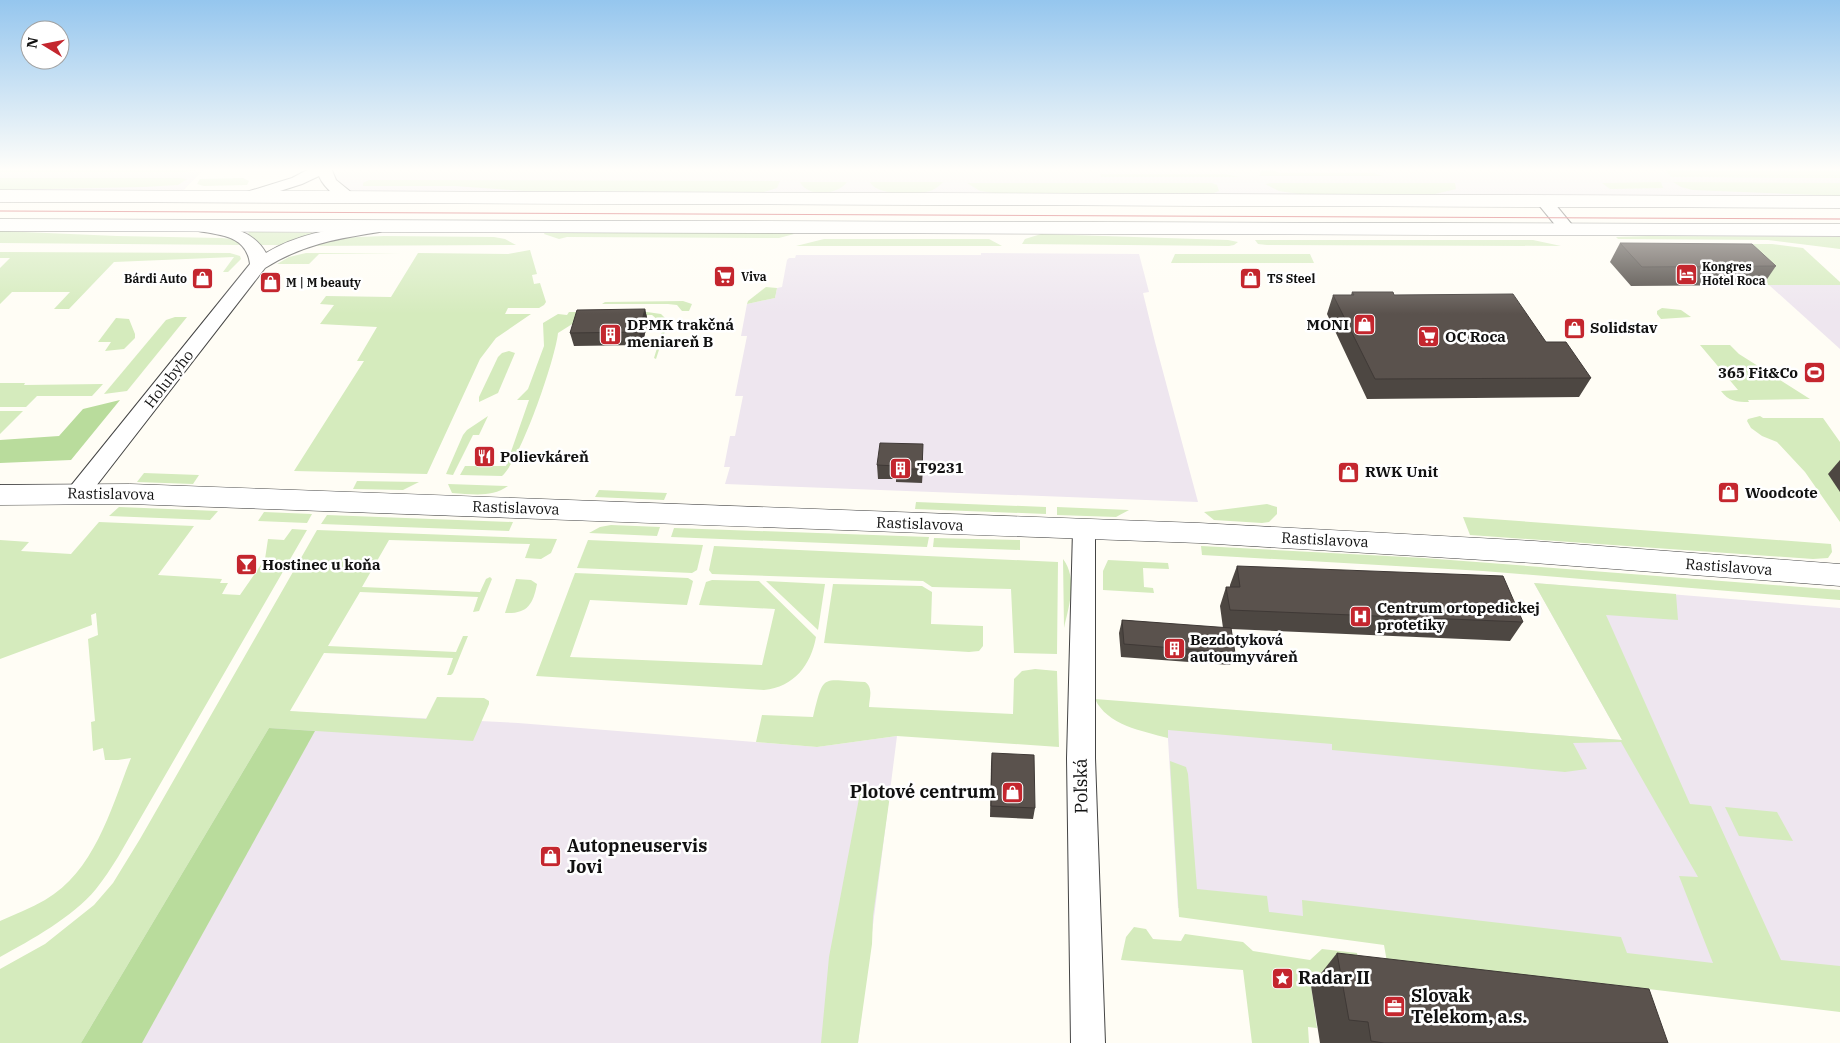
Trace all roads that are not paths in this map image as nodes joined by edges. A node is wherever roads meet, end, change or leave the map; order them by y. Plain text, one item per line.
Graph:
1 (1556, 217) edge
2 (0, 225) edge
3 (193, 225) junction
4 (386, 226) junction
5 (1567, 230) junction
6 (1840, 230) edge
7 (259, 264) junction
8 (78, 493) junction
9 (0, 495) edge
10 (1084, 530) junction
11 (1840, 575) edge
12 (1088, 1043) edge

1 - 5 street
2 - 3 street
3 - 4 street
3 - 7 street
4 - 5 street
4 - 7 street, Holubyho
5 - 6 street
7 - 8 street, Holubyho
8 - 9 street, Rastislavova
8 - 10 street, Rastislavova
10 - 11 street, Rastislavova
10 - 12 street, Poľská

